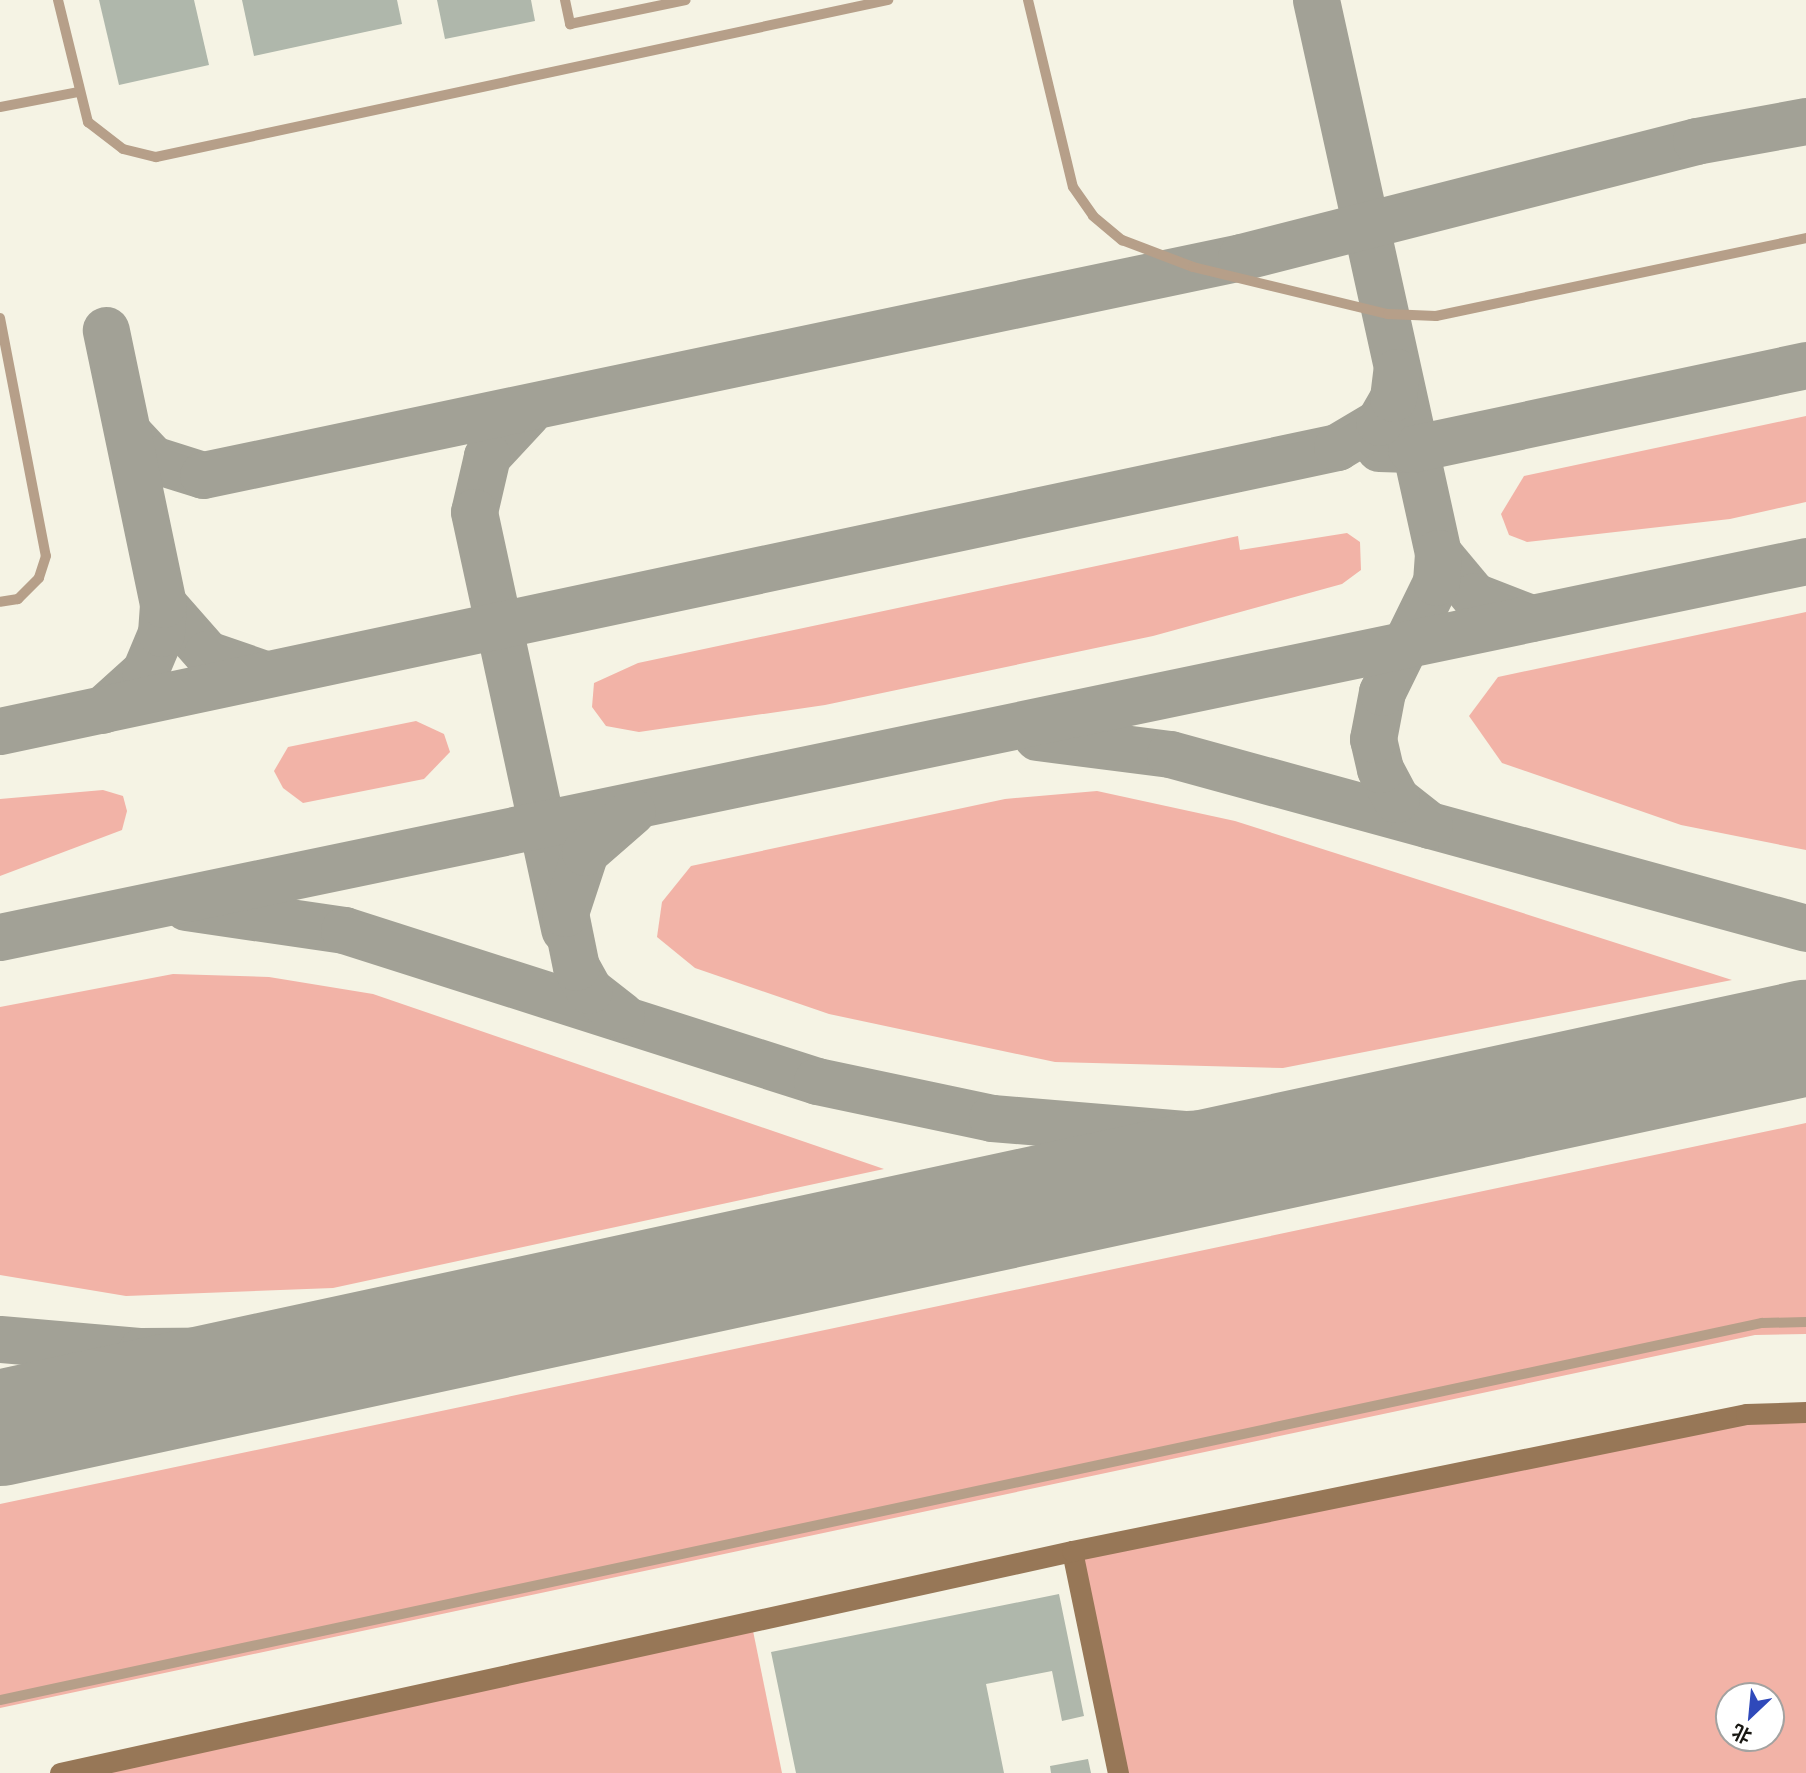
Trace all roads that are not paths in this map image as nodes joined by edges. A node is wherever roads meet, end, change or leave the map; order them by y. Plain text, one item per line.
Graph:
1 (58, 0) edge
2 (565, 0) edge
3 (686, 0) edge
4 (888, 0) edge
5 (1028, 0) edge
6 (78, 92) junction
7 (0, 107) edge
8 (1806, 238) edge
9 (0, 318) edge
10 (0, 602) edge
11 (1806, 1322) edge
12 (1806, 1412) edge
13 (1072, 1551) junction
14 (0, 1700) edge
15 (60, 1773) edge
16 (1118, 1773) edge

1 - 6 lane
2 - 3 lane
4 - 6 lane
5 - 8 lane
6 - 7 lane
9 - 10 lane
11 - 14 lane
12 - 13 street
13 - 15 street
13 - 16 street

